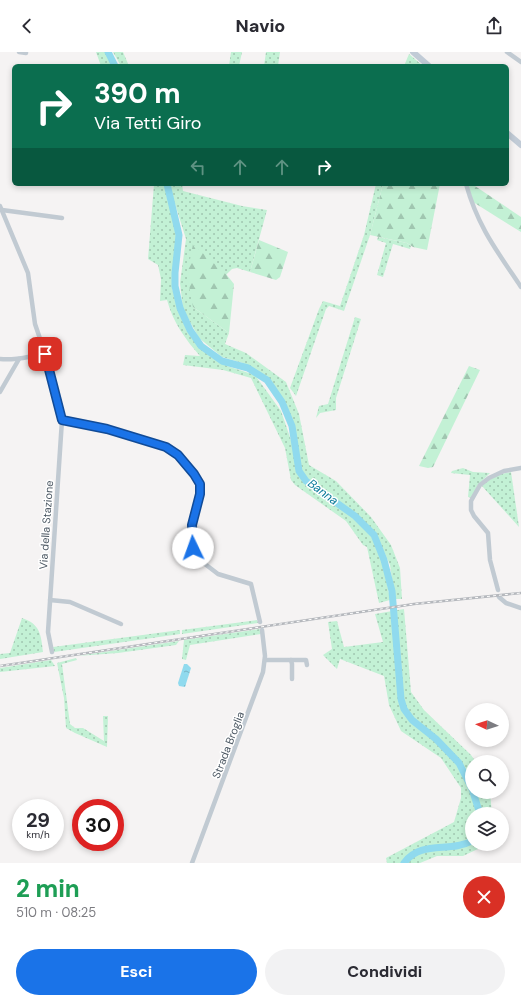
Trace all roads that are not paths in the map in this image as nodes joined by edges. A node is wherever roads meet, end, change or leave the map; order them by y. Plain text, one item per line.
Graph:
1 (19, 52) edge
2 (413, 52) edge
3 (508, 52) edge
4 (26, 53) dead end
5 (521, 62) edge
6 (427, 64) edge
7 (509, 135) edge
8 (521, 145) edge
9 (467, 186) edge
10 (1, 208) edge
11 (62, 218) dead end
12 (521, 287) edge
13 (45, 354) junction
14 (0, 359) edge
15 (19, 359) junction
16 (0, 392) edge
17 (62, 420) junction
18 (521, 468) edge
19 (498, 590) dead end
20 (500, 597) dead end
21 (50, 600) junction
22 (521, 608) edge
23 (260, 622) dead end
24 (121, 624) dead end
25 (262, 630) dead end
26 (52, 652) dead end
27 (265, 660) junction
28 (291, 660) junction
29 (307, 665) dead end
30 (292, 679) dead end
31 (192, 863) edge

1 - 4 street
2 - 6 street
3 - 5 street
7 - 8 street
9 - 12 street
10 - 11 street
10 - 13 street, Via della Stazione
13 - 15 street
13 - 17 street, Via della Stazione
14 - 15 street
15 - 16 street
17 - 21 street, Via della Stazione
17 - 23 street
18 - 19 street
20 - 22 street
21 - 24 street
21 - 26 street, Via della Stazione
25 - 27 street, Strada Broglia
27 - 28 street
27 - 31 street, Strada Broglia
28 - 29 street
28 - 30 street

